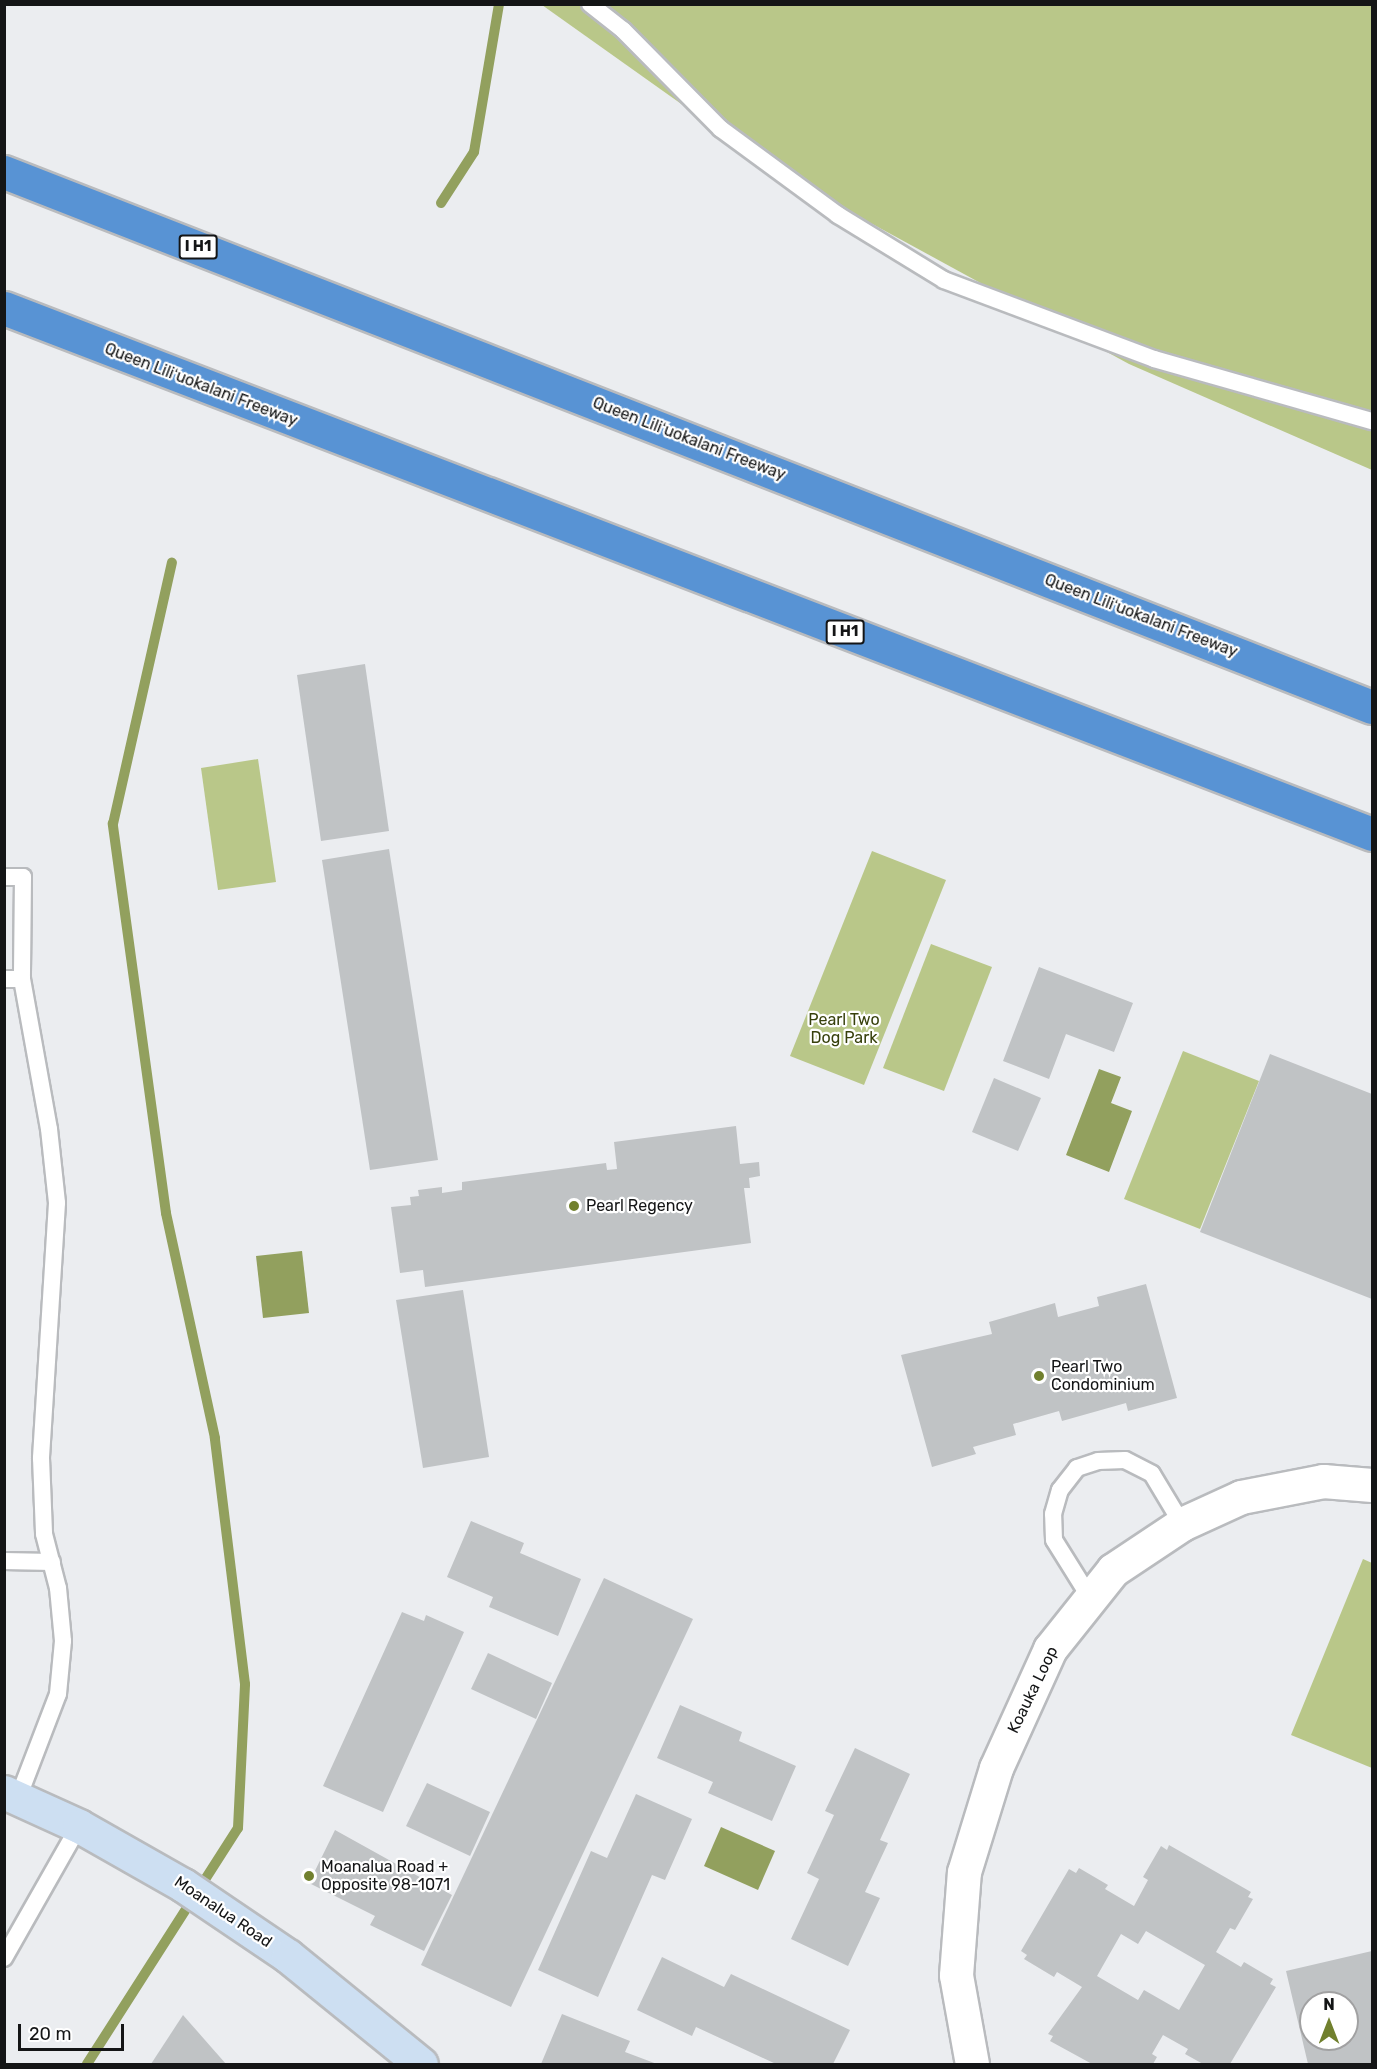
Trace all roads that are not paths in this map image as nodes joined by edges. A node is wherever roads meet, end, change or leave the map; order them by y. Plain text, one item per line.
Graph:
1 (590, 4) edge
2 (4, 172) edge
3 (4, 308) edge
4 (1372, 422) edge
5 (1372, 706) edge
6 (1372, 834) edge
7 (4, 877) edge
8 (4, 979) edge
9 (22, 979) junction
10 (1372, 1485) edge
11 (1182, 1524) junction
12 (4, 1561) edge
13 (52, 1562) junction
14 (1089, 1596) junction
15 (11, 1795) edge
16 (79, 1826) junction
17 (4, 1958) edge
18 (421, 2064) edge
19 (972, 2064) edge

1 - 4 lane
2 - 5 highway, Queen Liliʻuokalani Freeway / I H1
3 - 6 highway, Queen Liliʻuokalani Freeway / I H1
7 - 9 lane
8 - 9 lane
9 - 13 lane
10 - 11 street, Koauka Loop
11 - 14 street, Koauka Loop
11 - 14 lane
12 - 13 lane
13 - 15 lane
14 - 19 street, Koauka Loop
15 - 16 main road, Moanalua Road
16 - 17 lane
16 - 18 main road, Moanalua Road

